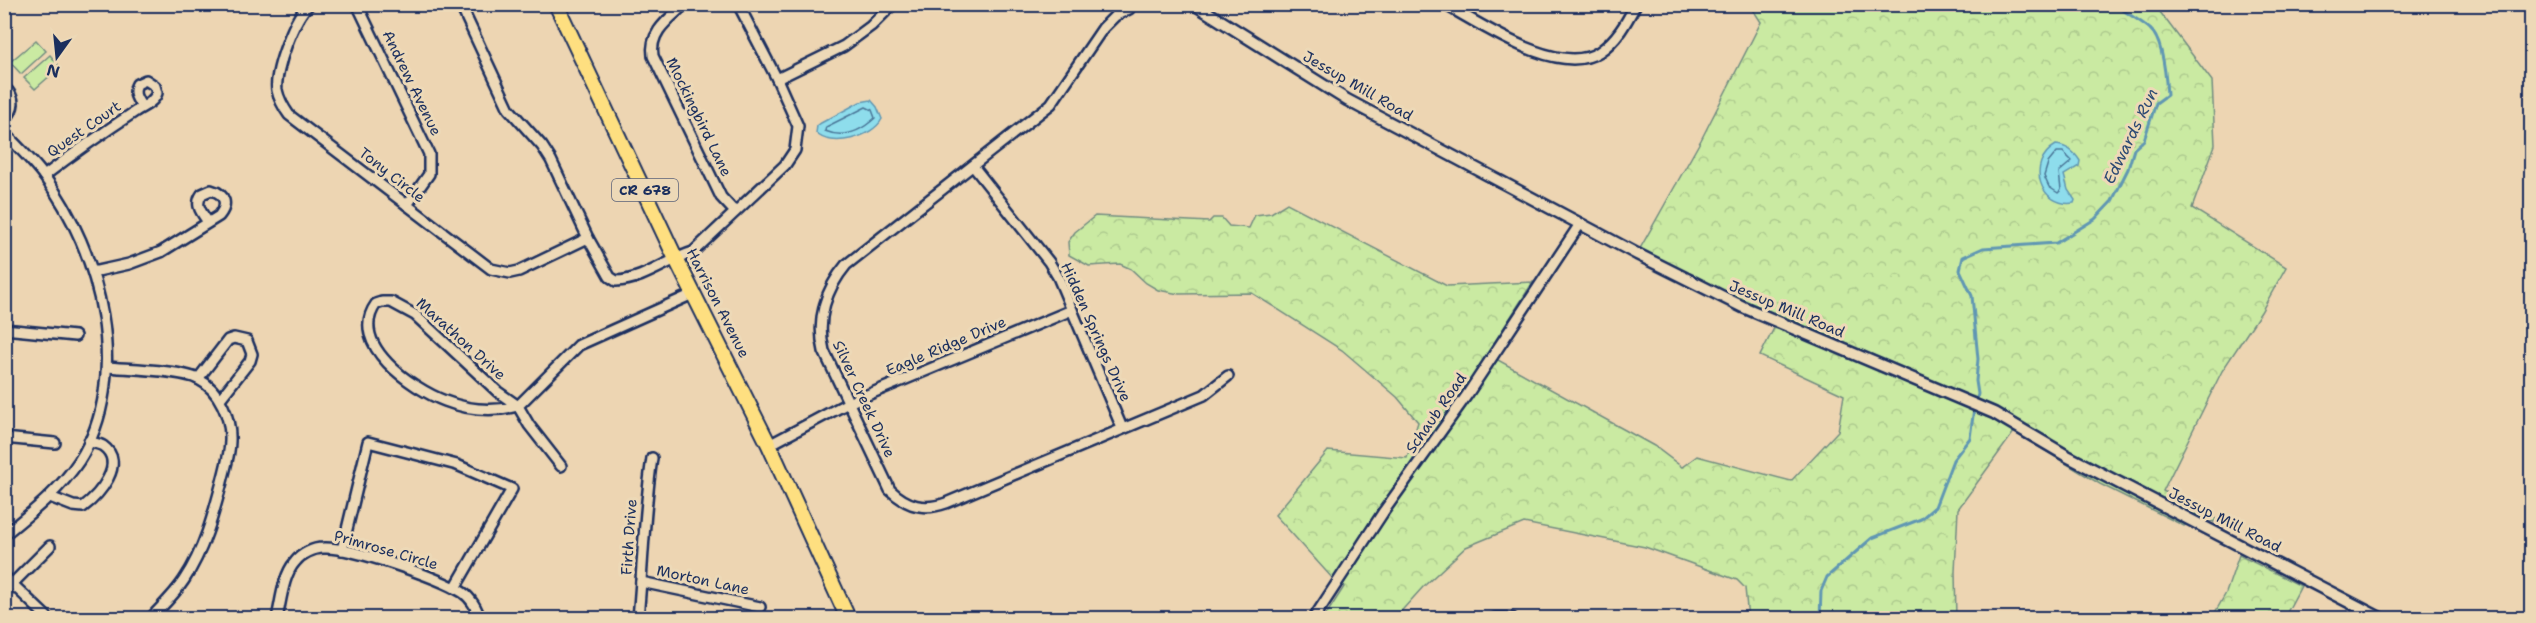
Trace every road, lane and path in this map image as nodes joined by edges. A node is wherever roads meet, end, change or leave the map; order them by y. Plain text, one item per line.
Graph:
1 (310, 4) edge
2 (357, 4) edge
3 (460, 4) edge
4 (556, 4) edge
5 (685, 4) edge
6 (738, 4) edge
7 (1194, 4) edge
8 (1444, 4) edge
9 (1636, 4) edge
10 (890, 5) edge
11 (1208, 8) edge
12 (1129, 9) dead end
13 (777, 79) junction
14 (4, 87) edge
15 (142, 107) dead end
16 (4, 121) edge
17 (4, 132) edge
18 (973, 166) junction
19 (44, 176) junction
20 (407, 205) junction
21 (735, 212) junction
22 (208, 222) dead end
23 (1580, 224) junction
24 (588, 238) junction
25 (675, 257) junction
26 (93, 272) junction
27 (695, 293) junction
28 (1072, 310) junction
29 (4, 329) edge
30 (75, 336) dead end
31 (107, 367) junction
32 (1228, 376) dead end
33 (198, 379) junction
34 (220, 399) junction
35 (848, 404) junction
36 (518, 406) junction
37 (1122, 428) junction
38 (4, 438) edge
39 (89, 441) junction
40 (55, 443) dead end
41 (770, 445) junction
42 (652, 458) dead end
43 (561, 466) dead end
44 (50, 497) junction
45 (4, 535) edge
46 (50, 546) dead end
47 (342, 550) junction
48 (4, 576) edge
49 (641, 582) junction
50 (8, 588) edge
51 (455, 588) junction
52 (760, 607) dead end
53 (48, 618) edge
54 (152, 618) edge
55 (277, 618) edge
56 (479, 618) edge
57 (638, 618) edge
58 (848, 618) edge
59 (1314, 618) edge
60 (1494, 618) edge
61 (1512, 618) edge
62 (2380, 618) edge

1 - 20 street, Tony Circle
2 - 20 street, Andrew Avenue
3 - 24 street
4 - 25 main road, Harrison Avenue / CR 678
5 - 21 street, Mockingbird Lane
6 - 13 street
7 - 11 street, Jessup Mill Road
8 - 9 street
10 - 13 street
11 - 23 street, Jessup Mill Road
12 - 18 street, Silver Creek Drive
13 - 21 street
14 - 16 street
15 - 19 street, Quest Court
17 - 19 street
18 - 28 street, Hidden Springs Drive
18 - 35 street, Silver Creek Drive
19 - 26 street
20 - 24 street, Tony Circle
21 - 25 street
22 - 26 street
23 - 59 street, Schaub Road
23 - 62 street, Jessup Mill Road
24 - 25 street
25 - 27 main road, Harrison Avenue / CR 678
26 - 31 street
27 - 36 street
27 - 41 main road, Harrison Avenue / CR 678
28 - 35 street, Eagle Ridge Drive
28 - 37 street, Hidden Springs Drive
29 - 30 street
31 - 33 street
31 - 39 street
32 - 37 street, Silver Creek Drive
33 - 34 street
33 - 34 street
34 - 54 street
35 - 37 street, Silver Creek Drive
35 - 41 street, Eagle Ridge Drive
36 - 36 street, Marathon Drive
36 - 43 street, Marathon Drive
38 - 40 street
39 - 44 street
39 - 44 street
41 - 58 main road, Harrison Avenue / CR 678
42 - 49 street, Firth Drive
44 - 45 street
46 - 50 street
47 - 51 street, Primrose Circle
47 - 51 street
47 - 55 street, Primrose Circle
48 - 50 street
49 - 52 street, Morton Lane
49 - 57 street, Firth Drive
50 - 53 street
51 - 56 street, Primrose Circle
60 - 61 street

